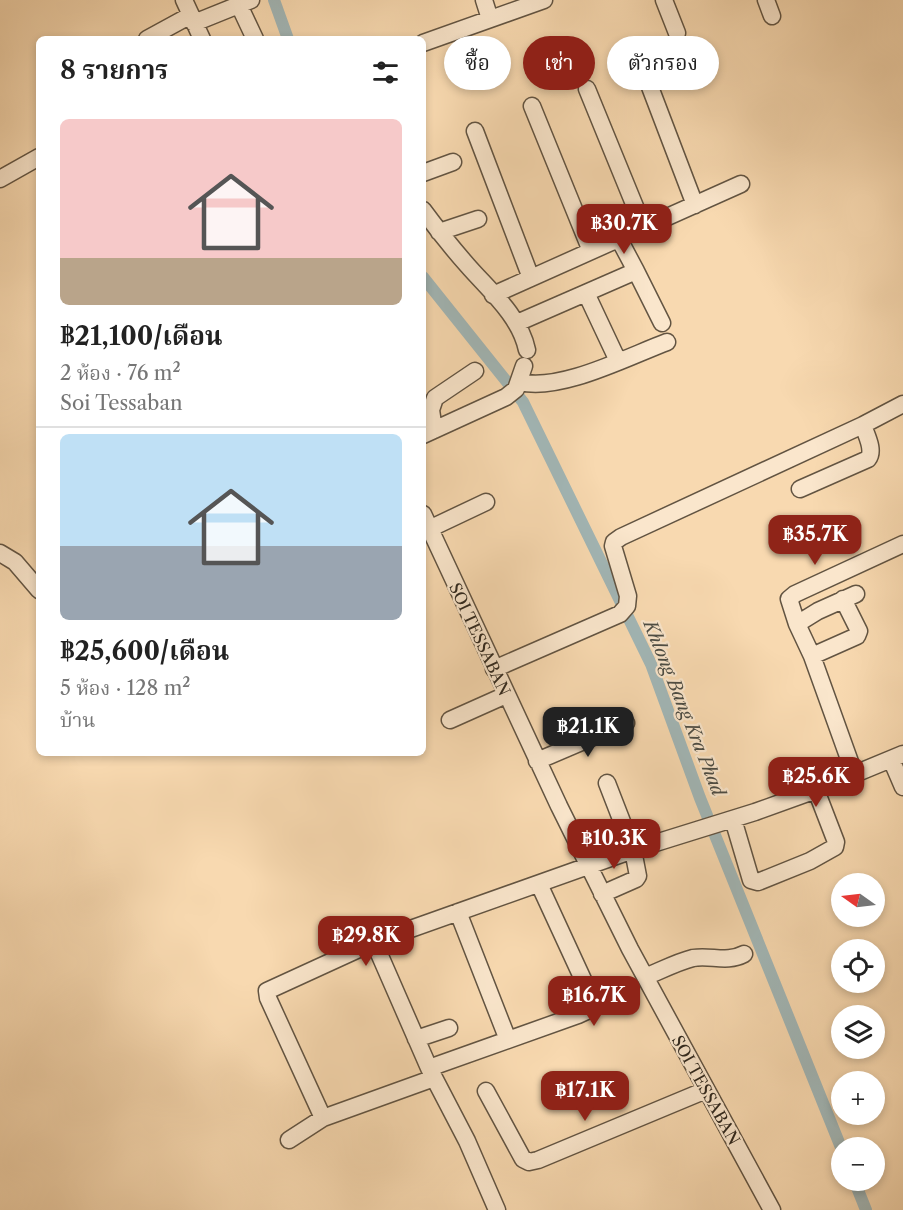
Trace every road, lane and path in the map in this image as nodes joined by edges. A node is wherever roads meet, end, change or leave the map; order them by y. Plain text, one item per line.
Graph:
1 (484, 0) edge
2 (544, 0) edge
3 (664, 0) edge
4 (245, 2) edge
5 (190, 12) edge
6 (490, 19) junction
7 (677, 33) dead end
8 (152, 36) edge
9 (201, 36) edge
10 (254, 36) edge
11 (426, 42) edge
12 (587, 90) edge
13 (651, 90) edge
14 (532, 106) dead end
15 (475, 131) dead end
16 (36, 159) edge
17 (453, 162) dead end
18 (426, 172) edge
19 (0, 178) edge
20 (741, 184) dead end
21 (695, 205) junction
22 (426, 214) edge
23 (478, 219) dead end
24 (643, 226) junction
25 (439, 232) junction
26 (619, 239) junction
27 (591, 251) junction
28 (636, 271) junction
29 (531, 278) junction
30 (586, 294) junction
31 (493, 295) junction
32 (517, 323) junction
33 (662, 323) dead end
34 (667, 342) dead end
35 (618, 361) junction
36 (475, 371) dead end
37 (518, 377) junction
38 (903, 404) edge
39 (863, 425) junction
40 (428, 433) edge
41 (800, 489) dead end
42 (486, 502) dead end
43 (426, 521) edge
44 (903, 544) edge
45 (0, 553) edge
46 (36, 586) edge
47 (797, 624) junction
48 (812, 656) junction
49 (494, 669) junction
50 (506, 695) junction
51 (450, 720) dead end
52 (626, 723) dead end
53 (897, 756) edge
54 (537, 761) junction
55 (854, 773) junction
56 (607, 783) dead end
57 (903, 787) edge
58 (816, 790) junction
59 (733, 819) junction
60 (633, 850) junction
61 (589, 866) junction
62 (539, 884) junction
63 (602, 894) junction
64 (458, 912) junction
65 (374, 942) junction
66 (744, 954) dead end
67 (645, 977) junction
68 (449, 1028) dead end
69 (416, 1039) junction
70 (508, 1040) junction
71 (431, 1073) junction
72 (486, 1090) dead end
73 (706, 1090) junction
74 (323, 1118) junction
75 (289, 1140) dead end
76 (498, 1210) edge
77 (772, 1210) edge

1 - 6 street
2 - 6 street
3 - 7 street
4 - 5 street
4 - 10 street
5 - 8 street
5 - 9 street
6 - 11 street
12 - 24 street
13 - 21 street
14 - 27 street
15 - 29 street
16 - 19 street
17 - 18 street
20 - 21 street
21 - 24 street
22 - 25 street
23 - 25 street
24 - 26 street
25 - 31 street
26 - 27 street
26 - 28 street
27 - 29 street
28 - 30 street
28 - 33 street
29 - 31 street
30 - 32 street
30 - 35 street
31 - 32 street
32 - 37 street
34 - 35 street
35 - 37 street
36 - 40 street
37 - 40 street
38 - 39 street
39 - 41 street
39 - 49 street
42 - 43 street
43 - 49 street, SOI TESSABAN
44 - 47 street
45 - 46 street
47 - 48 street
47 - 48 street
48 - 55 street
49 - 50 street, SOI TESSABAN
50 - 51 street
50 - 54 street, SOI TESSABAN
52 - 54 street
53 - 55 street
53 - 57 street
54 - 61 street, SOI TESSABAN
55 - 58 street
56 - 60 street
58 - 59 street
58 - 59 street
59 - 60 street
60 - 61 street
60 - 63 street
61 - 62 street
61 - 63 street, SOI TESSABAN
62 - 64 street
62 - 70 street
63 - 67 street, SOI TESSABAN
64 - 65 street
64 - 70 street
65 - 69 street
65 - 74 street
66 - 67 street
67 - 73 street, SOI TESSABAN
68 - 69 street
69 - 71 street
70 - 71 street
71 - 74 street
71 - 76 street
72 - 73 street
73 - 77 street, SOI TESSABAN
74 - 75 street

